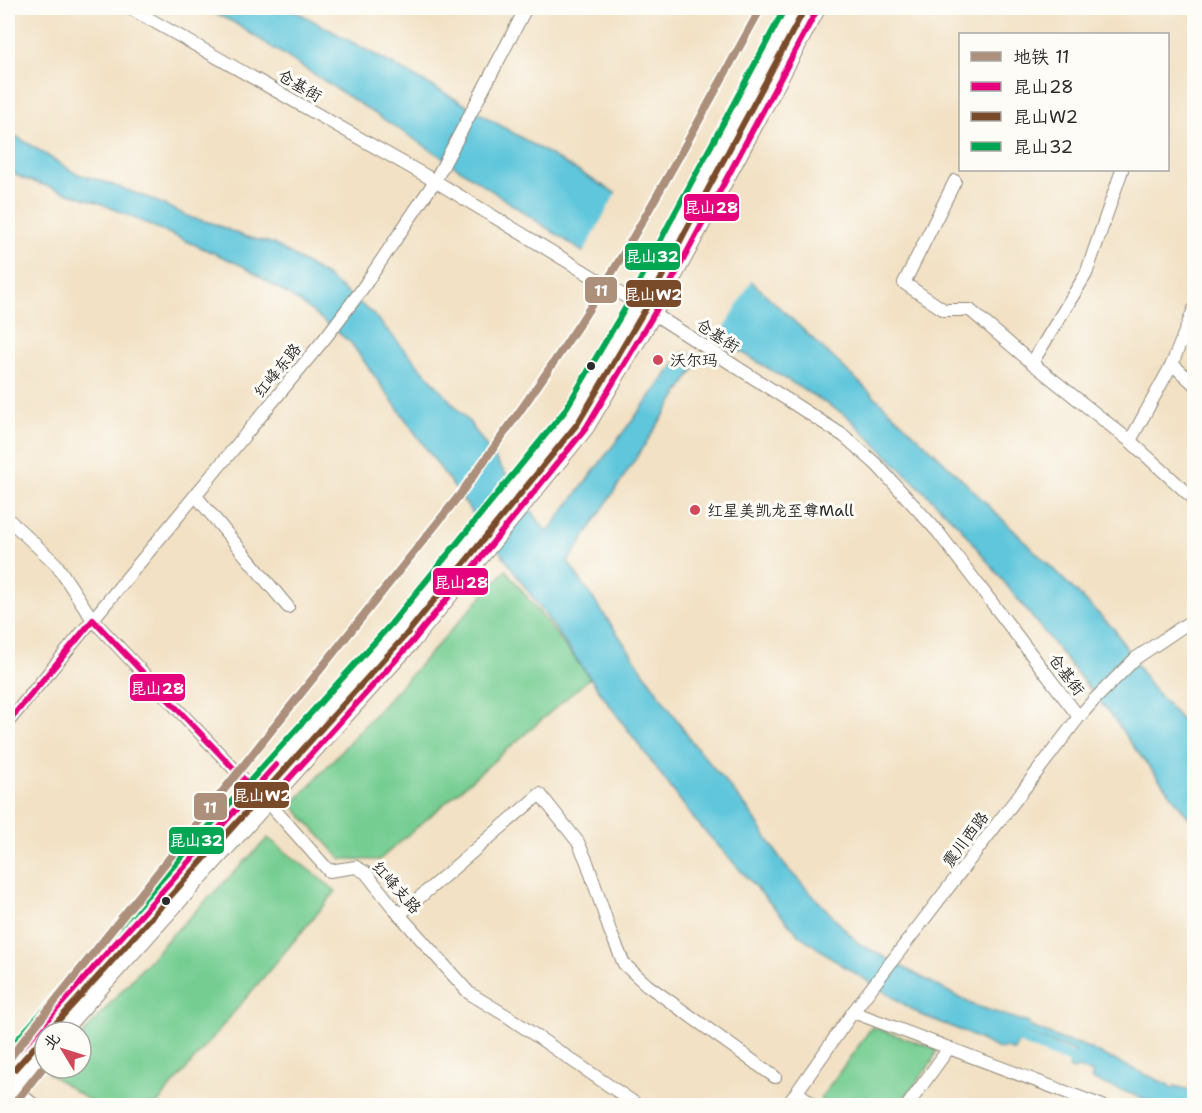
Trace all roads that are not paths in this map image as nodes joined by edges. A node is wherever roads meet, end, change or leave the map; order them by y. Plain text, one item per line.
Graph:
1 (130, 8) edge
2 (526, 8) edge
3 (795, 8) edge
4 (818, 8) edge
5 (1122, 171) edge
6 (435, 181) junction
7 (955, 181) dead end
8 (641, 299) junction
9 (657, 309) junction
10 (1194, 309) edge
11 (1032, 363) junction
12 (1172, 364) junction
13 (1194, 384) edge
14 (1130, 441) junction
15 (196, 495) junction
16 (1194, 499) edge
17 (8, 519) edge
18 (288, 607) dead end
19 (1194, 619) edge
20 (93, 620) junction
21 (1079, 717) junction
22 (8, 722) edge
23 (254, 790) junction
24 (268, 802) junction
25 (399, 915) junction
26 (853, 1012) junction
27 (72, 1020) edge
28 (949, 1048) junction
29 (8, 1063) edge
30 (33, 1063) edge
31 (775, 1077) dead end
32 (8, 1089) edge
33 (796, 1092) junction
34 (33, 1106) edge
35 (639, 1106) edge
36 (787, 1106) edge
37 (815, 1106) edge
38 (907, 1106) edge
39 (1103, 1106) edge

1 - 6 street, 仓基街
2 - 6 street, 红峰东路
3 - 8 main road
4 - 9 main road
5 - 11 street
6 - 8 street, 仓基街
6 - 15 street, 红峰东路
7 - 11 street
8 - 9 street, 仓基街
8 - 23 main road
9 - 21 street, 仓基街
9 - 24 main road
10 - 12 street
11 - 14 street
12 - 13 street
12 - 14 street
14 - 16 street
15 - 18 street
15 - 20 street, 红峰东路
17 - 20 street, 红峰支路
19 - 21 street, 震川西路
20 - 22 street, 红峰东路
20 - 23 street, 红峰支路
21 - 26 street, 震川西路
23 - 24 street, 红峰支路
23 - 29 main road
24 - 25 street, 红峰支路
24 - 27 main road
25 - 31 street
25 - 35 street, 红峰支路
26 - 28 street
26 - 33 street, 震川西路
28 - 38 street
28 - 39 street
30 - 32 main road
32 - 34 main road
33 - 36 street, 震川西路
33 - 37 street

